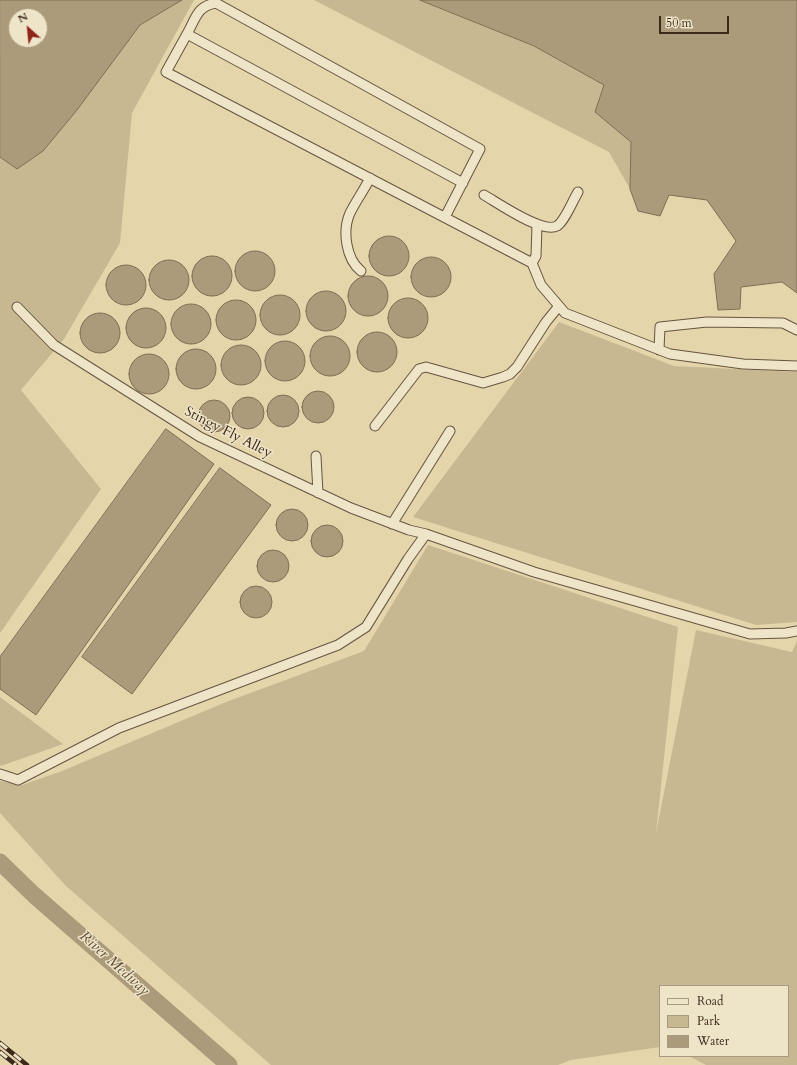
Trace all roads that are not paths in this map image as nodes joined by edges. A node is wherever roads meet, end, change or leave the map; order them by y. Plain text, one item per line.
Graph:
1 (187, 34) junction
2 (370, 178) junction
3 (463, 183) junction
4 (578, 192) dead end
5 (484, 195) dead end
6 (445, 217) junction
7 (537, 225) junction
8 (532, 263) junction
9 (361, 271) dead end
10 (559, 306) junction
11 (17, 307) dead end
12 (797, 330) edge
13 (659, 350) junction
14 (797, 366) edge
15 (375, 426) dead end
16 (450, 431) dead end
17 (316, 456) dead end
18 (318, 492) junction
19 (392, 524) junction
20 (426, 534) junction
21 (797, 631) edge
22 (0, 774) edge

1 - 2 lane
1 - 3 lane
1 - 3 lane
2 - 6 lane
2 - 9 lane
3 - 6 lane
4 - 7 lane
5 - 7 lane
6 - 8 lane
7 - 8 lane
8 - 10 lane
10 - 13 lane
10 - 15 lane
11 - 18 lane, Stingy Fly Alley
12 - 13 lane
13 - 14 lane
16 - 19 lane
17 - 18 lane
18 - 19 lane, Stingy Fly Alley
19 - 20 lane, Stingy Fly Alley
20 - 21 lane, Stingy Fly Alley
20 - 22 lane

